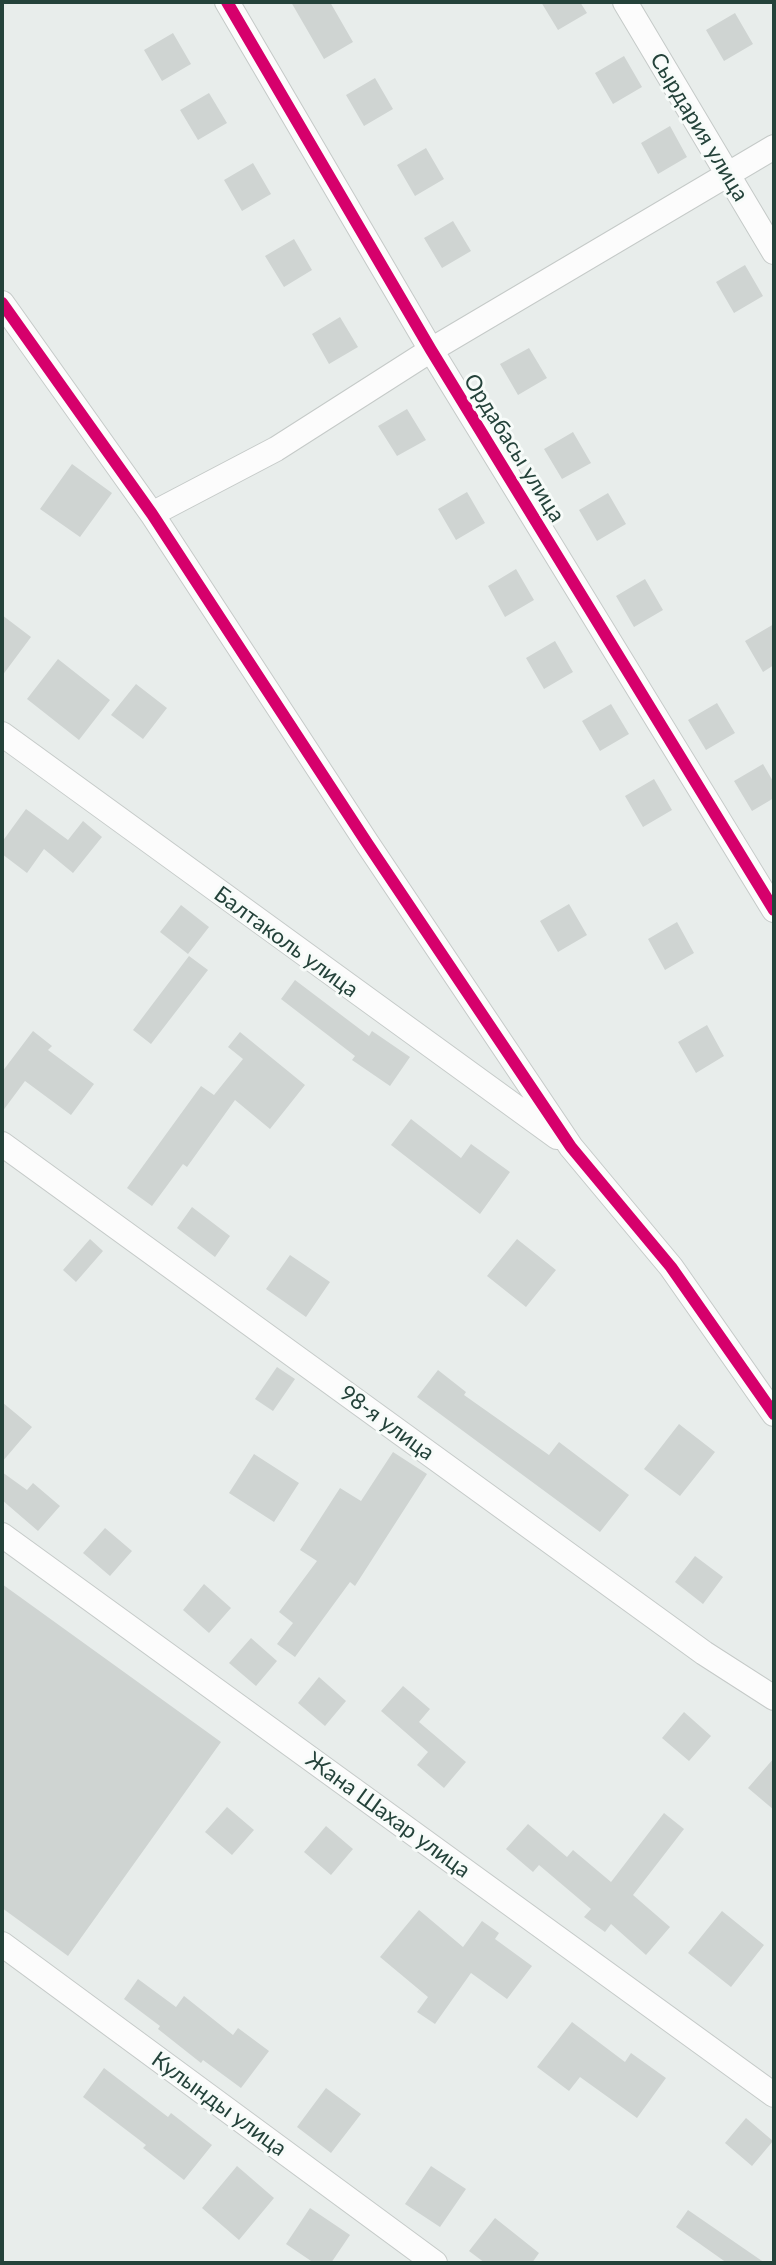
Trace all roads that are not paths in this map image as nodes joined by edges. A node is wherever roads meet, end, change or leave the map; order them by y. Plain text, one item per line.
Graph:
1 (227, 2) edge
2 (625, 2) edge
3 (774, 147) edge
4 (727, 174) junction
5 (774, 252) edge
6 (2, 303) edge
7 (431, 350) junction
8 (152, 514) junction
9 (2, 734) edge
10 (774, 910) edge
11 (2, 1144) edge
12 (571, 1147) junction
13 (774, 1414) edge
14 (2, 1535) edge
15 (774, 1698) edge
16 (2, 1944) edge
17 (774, 2095) edge
18 (435, 2263) edge

1 - 7 street, Ордабасы улица
2 - 4 street, Сырдария улица
3 - 4 street
4 - 5 street, Сырдария улица
4 - 7 street
6 - 8 street
7 - 8 street
7 - 10 street, Ордабасы улица
8 - 12 street
9 - 12 street, Балтаколь улица
11 - 15 street, 98-я улица
12 - 13 street
14 - 17 street, Жана Шахар улица
16 - 18 street, Кулынды улица

